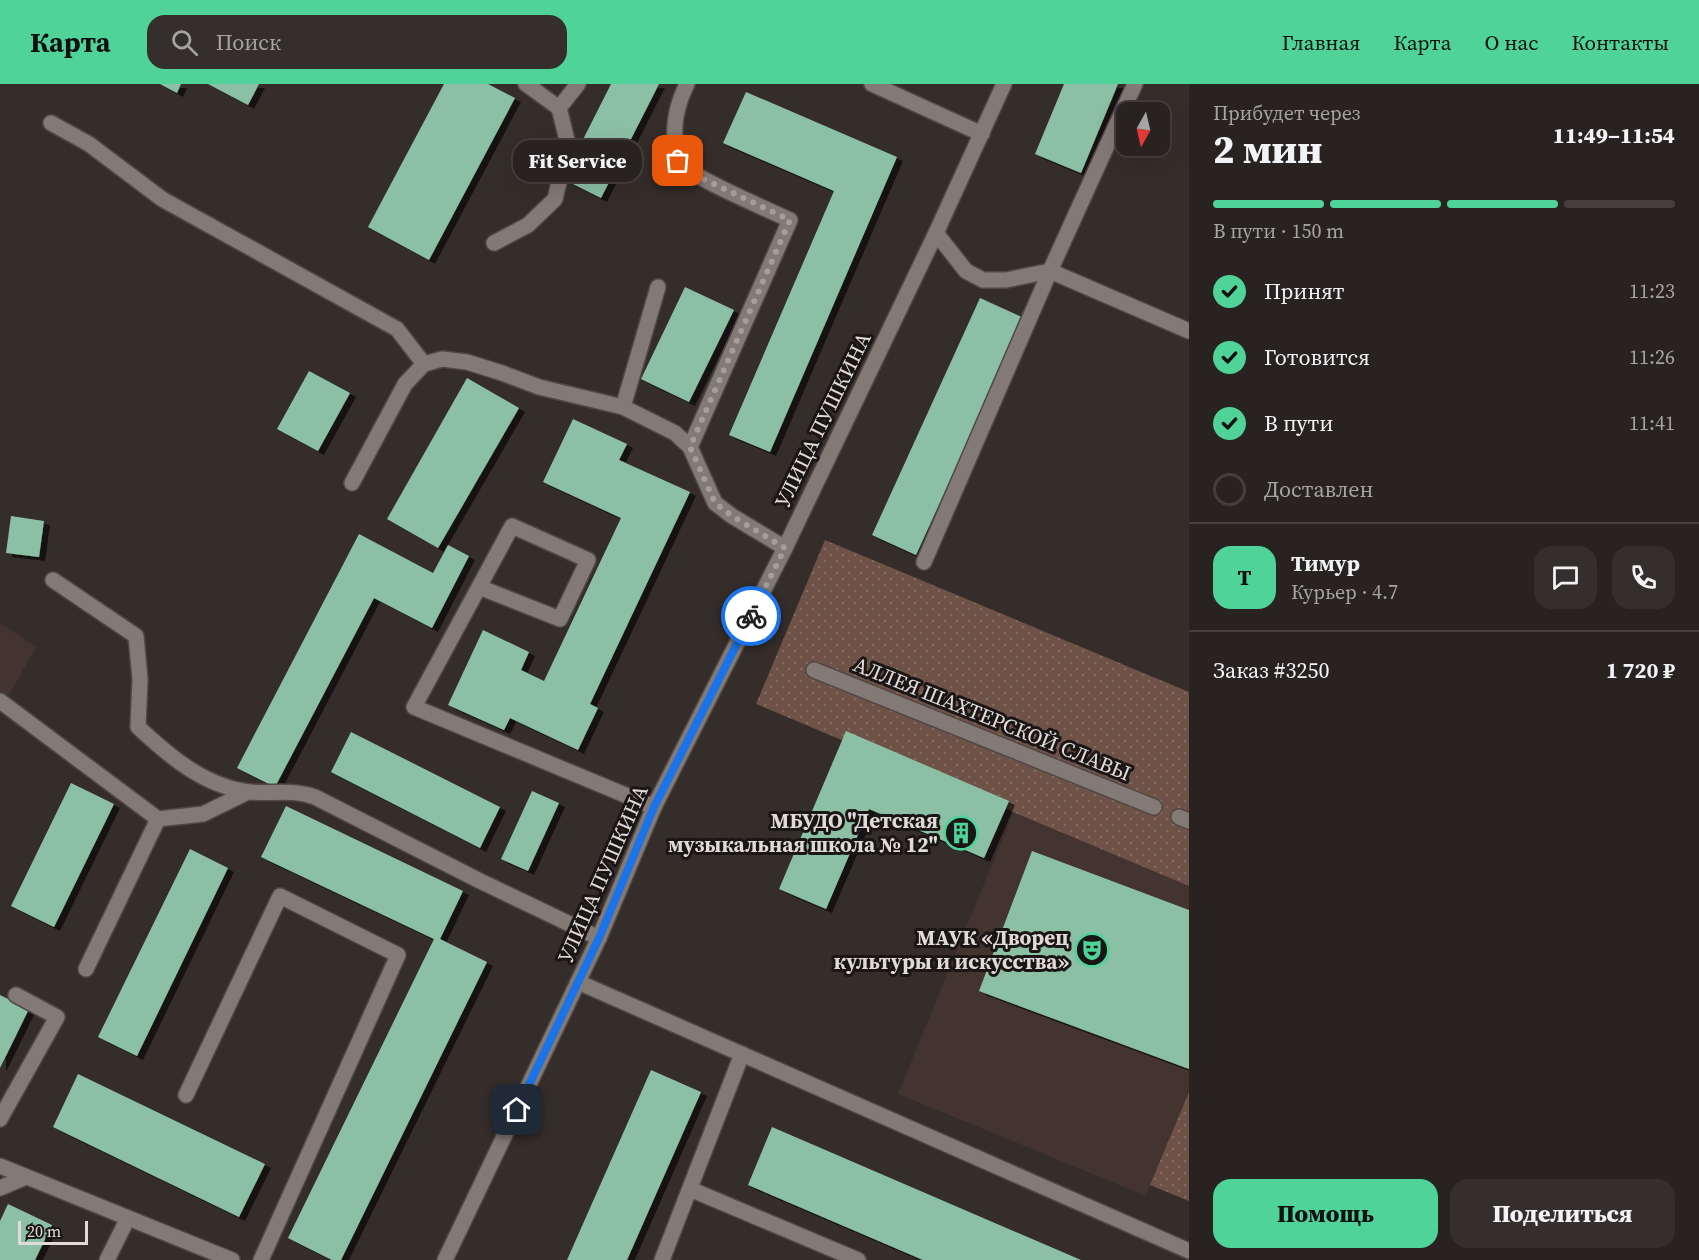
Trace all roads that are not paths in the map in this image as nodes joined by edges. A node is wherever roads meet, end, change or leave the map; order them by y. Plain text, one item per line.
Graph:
1 (526, 84) edge
2 (578, 84) edge
3 (687, 84) edge
4 (872, 84) edge
5 (1004, 84) edge
6 (1135, 84) edge
7 (559, 108) junction
8 (51, 123) dead end
9 (982, 134) junction
10 (936, 232) junction
11 (494, 243) dead end
12 (1050, 271) junction
13 (658, 287) dead end
14 (1189, 331) edge
15 (424, 364) junction
16 (623, 407) junction
17 (690, 447) junction
18 (352, 483) dead end
19 (785, 548) junction
20 (924, 562) dead end
21 (53, 580) dead end
22 (479, 587) junction
23 (814, 670) dead end
24 (0, 701) edge
25 (248, 792) junction
26 (654, 807) junction
27 (1154, 807) dead end
28 (158, 819) junction
29 (599, 938) junction
30 (86, 969) dead end
31 (578, 982) junction
32 (16, 995) dead end
33 (742, 1054) junction
34 (186, 1095) dead end
35 (0, 1119) edge
36 (0, 1166) edge
37 (26, 1177) junction
38 (0, 1188) edge
39 (690, 1189) junction
40 (128, 1218) junction
41 (1189, 1251) edge
42 (107, 1260) edge
43 (232, 1260) edge
44 (261, 1260) edge
45 (445, 1260) edge
46 (662, 1260) edge
47 (858, 1260) edge

1 - 7 street
2 - 7 street
3 - 17 street
4 - 9 street
5 - 9 street, УЛИЦА ПУШКИНА
6 - 12 street
7 - 11 street
8 - 15 street
9 - 10 street, УЛИЦА ПУШКИНА
10 - 12 street
10 - 19 street, УЛИЦА ПУШКИНА
12 - 14 street
12 - 20 street
13 - 16 street
15 - 16 street
15 - 18 street
16 - 17 street
17 - 19 street
19 - 26 street, УЛИЦА ПУШКИНА
21 - 25 street
22 - 22 street
22 - 26 street
23 - 27 street, АЛЛЕЯ ШАХТЕРСКОЙ СЛАВЫ
24 - 28 street
25 - 28 street
25 - 29 street
26 - 29 street, УЛИЦА ПУШКИНА
28 - 30 street
29 - 31 street, УЛИЦА ПУШКИНА
31 - 33 street
31 - 45 street, УЛИЦА ПУШКИНА
32 - 35 street
33 - 39 street
33 - 41 street
34 - 44 street
36 - 37 street
37 - 38 street
37 - 40 street
39 - 46 street
39 - 47 street
40 - 42 street
40 - 43 street

